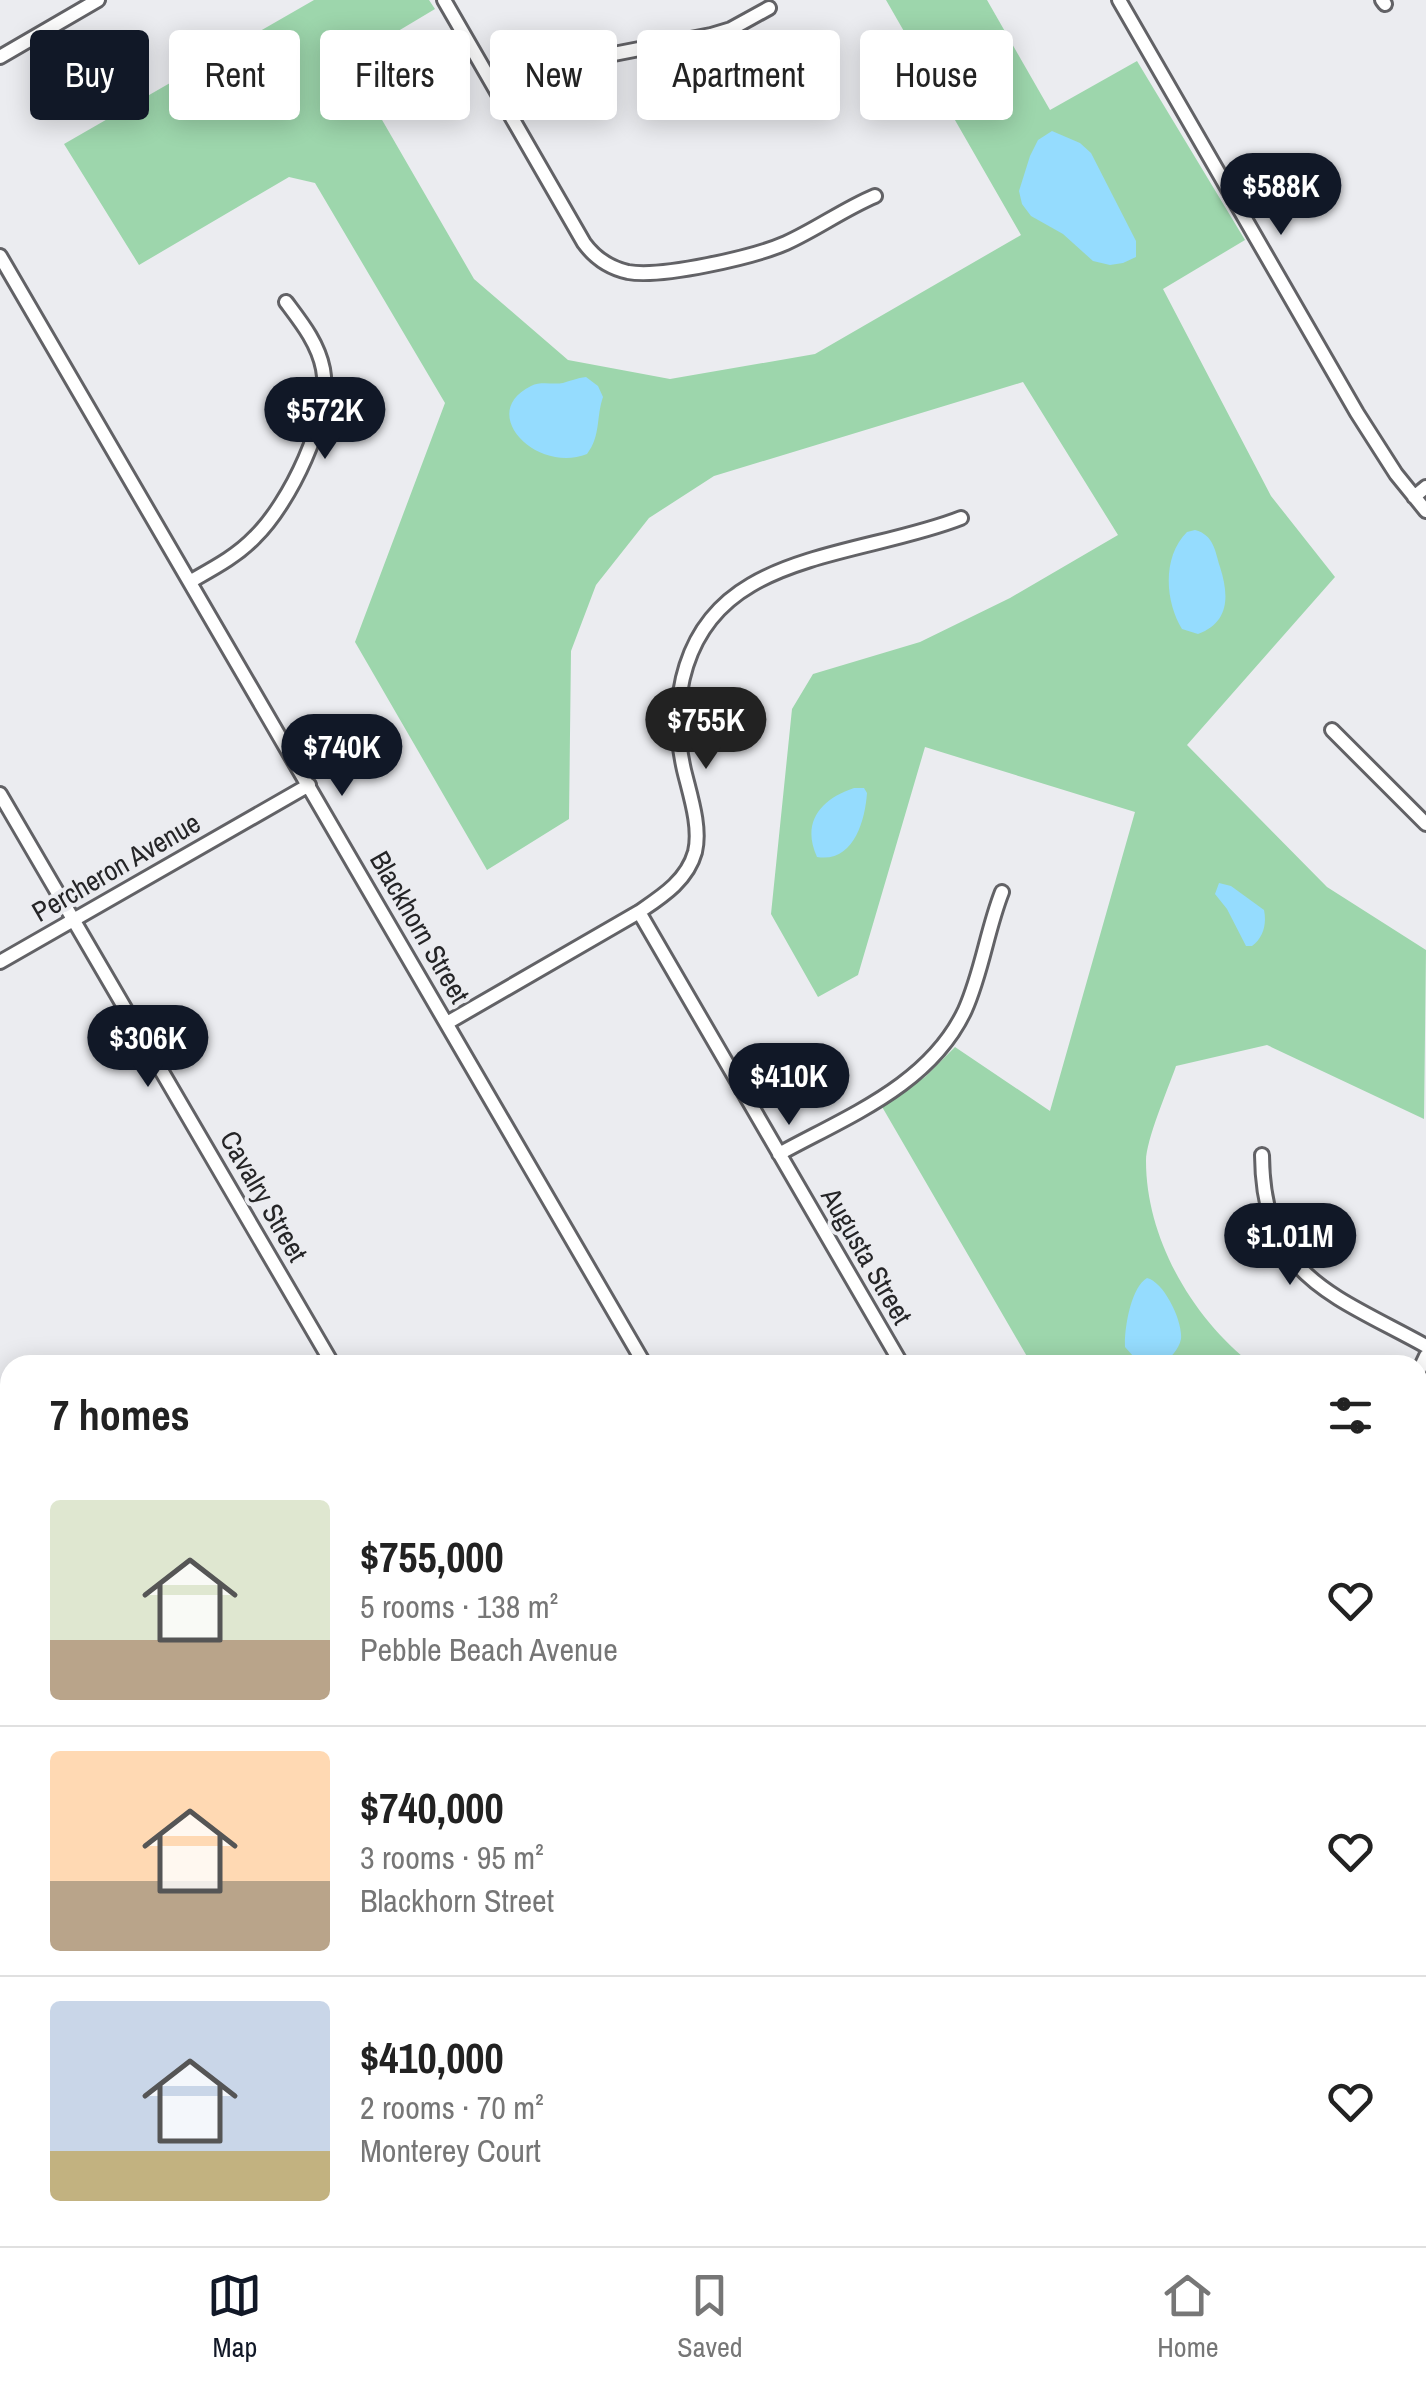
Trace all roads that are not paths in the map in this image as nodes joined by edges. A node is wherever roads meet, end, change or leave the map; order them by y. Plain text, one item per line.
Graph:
1 (98, 0) edge
2 (444, 0) edge
3 (1119, 0) edge
4 (769, 8) dead end
5 (617, 53) edge
6 (0, 57) edge
7 (490, 80) edge
8 (513, 120) edge
9 (875, 196) dead end
10 (0, 256) edge
11 (286, 302) dead end
12 (1426, 487) edge
13 (1414, 497) junction
14 (1426, 511) edge
15 (961, 518) dead end
16 (192, 582) junction
17 (1332, 730) dead end
18 (309, 785) junction
19 (0, 794) edge
20 (1426, 824) edge
21 (1002, 892) dead end
22 (639, 912) junction
23 (73, 921) junction
24 (0, 962) edge
25 (446, 1023) junction
26 (779, 1154) junction
27 (1262, 1155) dead end
28 (1426, 1346) edge
29 (327, 1355) edge
30 (639, 1355) edge
31 (896, 1355) edge

1 - 6 street
2 - 7 street
3 - 13 street
4 - 5 street
8 - 9 street
10 - 16 street, Blackhorn Street
11 - 16 street
12 - 13 street
13 - 14 street
15 - 22 street
16 - 18 street, Blackhorn Street
17 - 20 street
18 - 23 street, Percheron Avenue
18 - 25 street, Blackhorn Street
19 - 23 street, Cavalry Street
21 - 26 street
22 - 25 street
22 - 26 street, Augusta Street
23 - 24 street, Percheron Avenue
23 - 29 street, Cavalry Street
25 - 30 street, Blackhorn Street
26 - 31 street, Augusta Street
27 - 28 street

